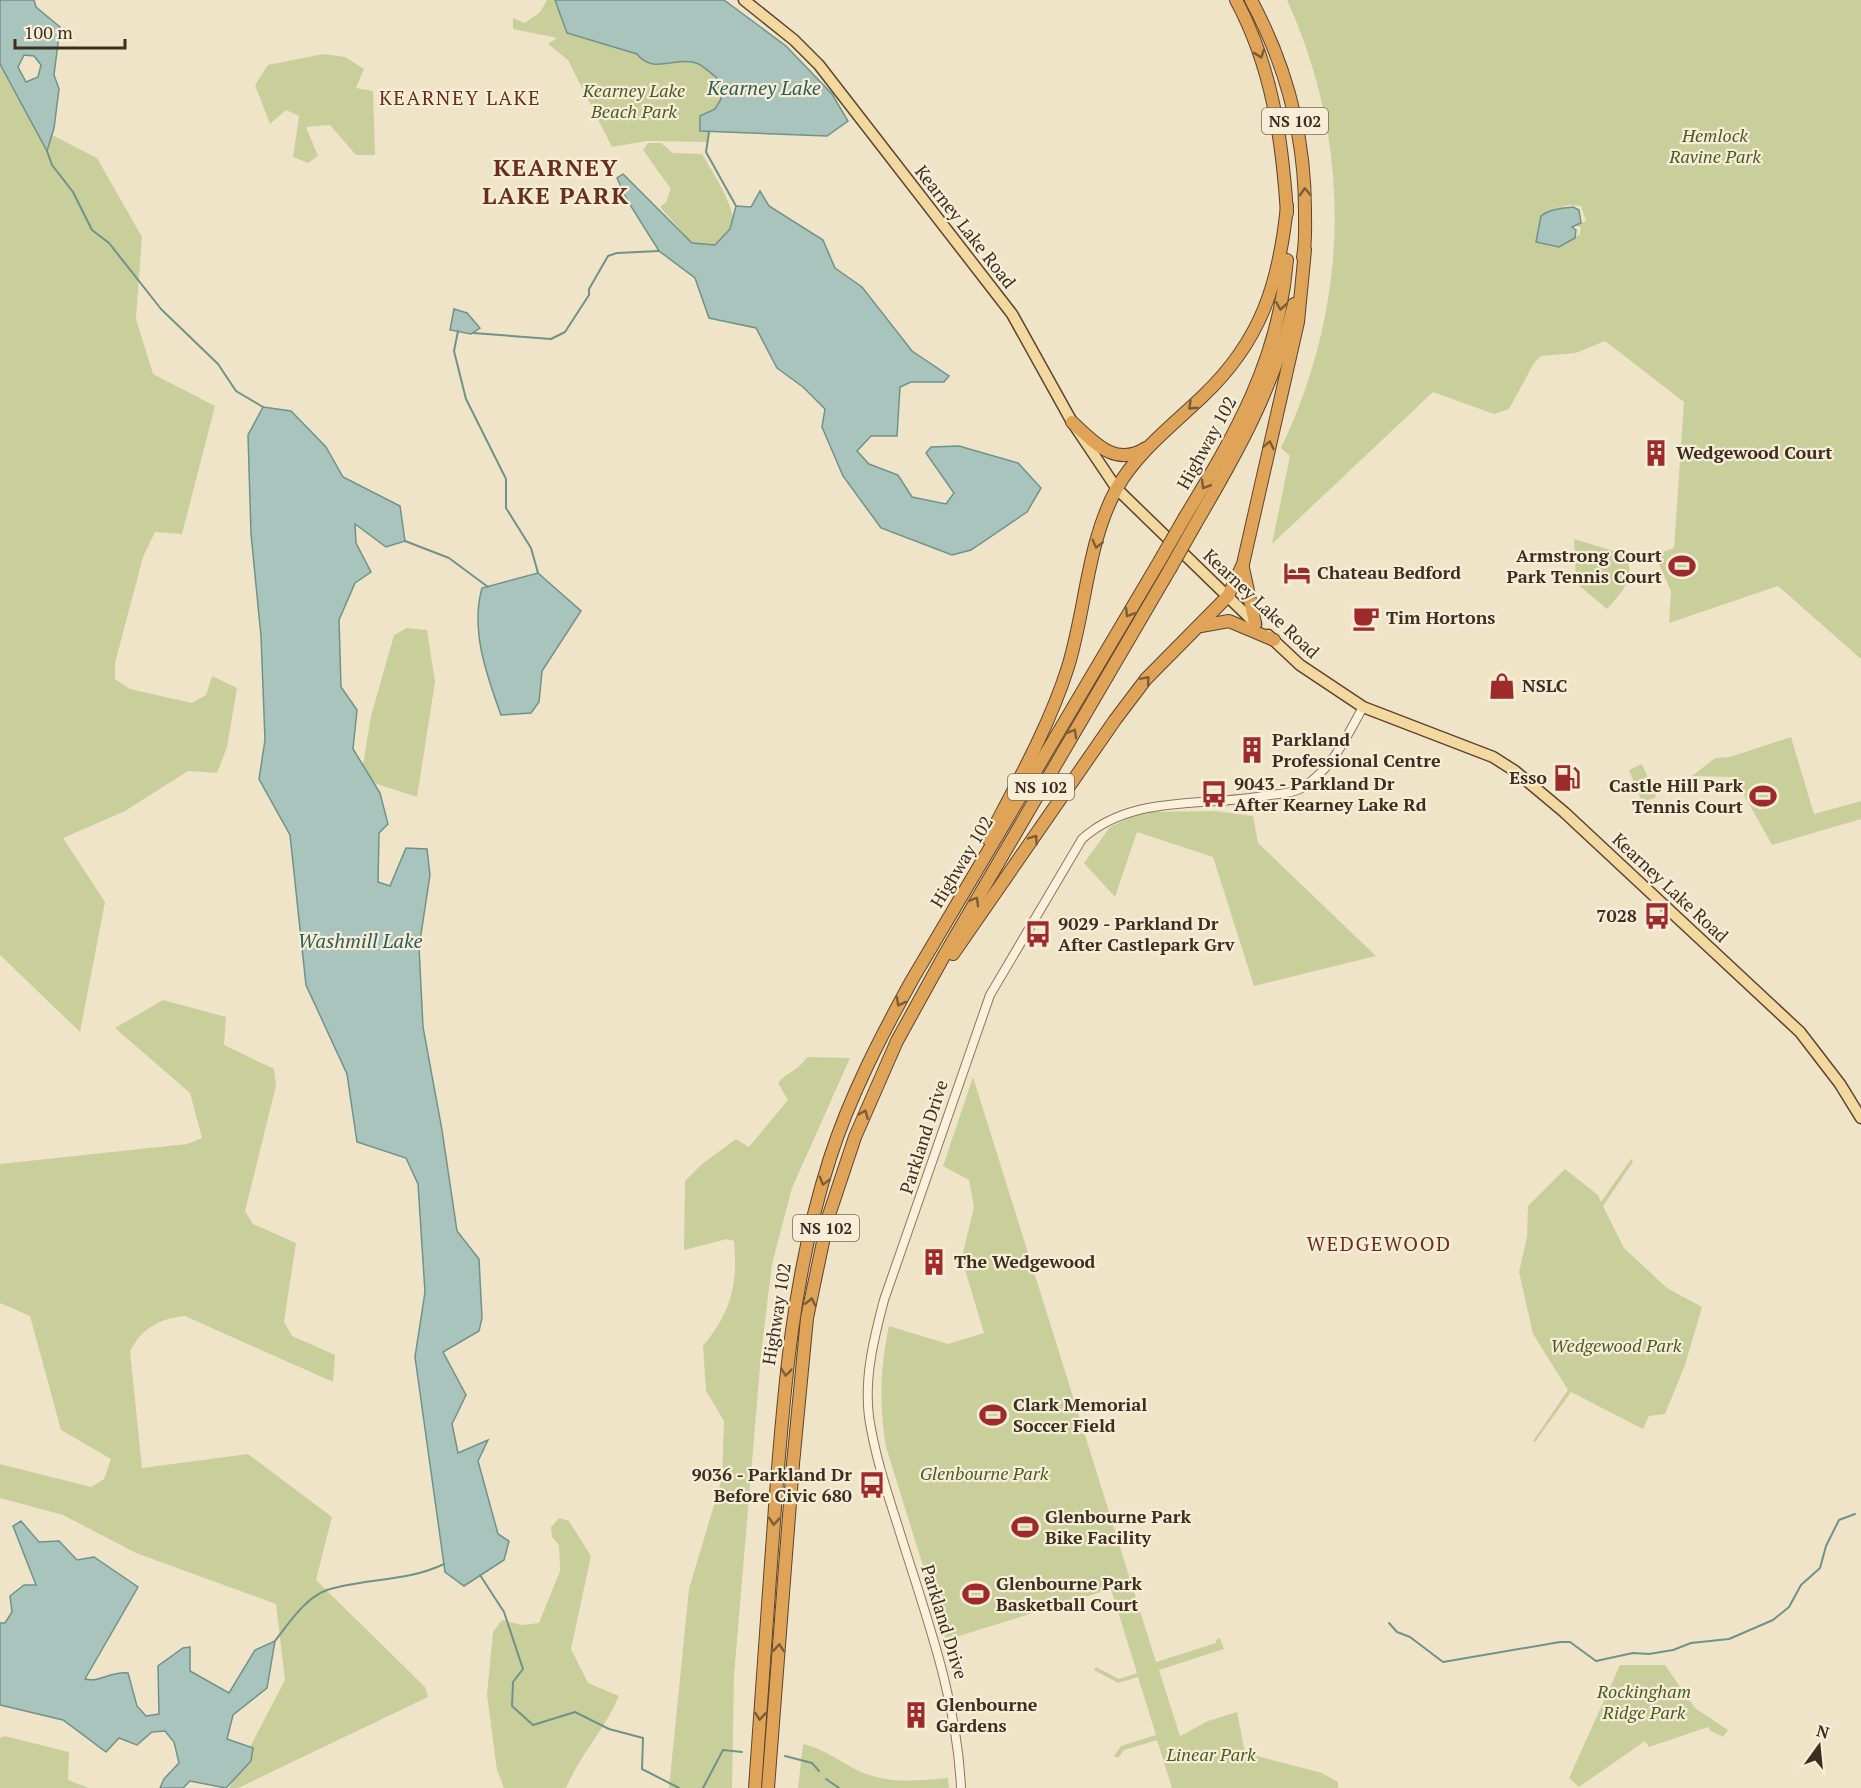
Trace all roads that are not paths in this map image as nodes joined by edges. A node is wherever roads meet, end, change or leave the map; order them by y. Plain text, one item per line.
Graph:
1 (744, 0) edge
2 (1236, 0) edge
3 (1251, 0) edge
4 (1287, 207) junction
5 (1305, 250) junction
6 (1072, 422) junction
7 (1154, 443) junction
8 (1117, 489) junction
9 (1191, 520) junction
10 (1243, 564) junction
11 (1164, 566) junction
12 (1228, 596) junction
13 (1255, 623) junction
14 (1201, 626) junction
15 (1274, 640) junction
16 (1363, 707) junction
17 (929, 951) junction
18 (916, 1007) junction
19 (1861, 1118) edge
20 (755, 1788) edge
21 (768, 1788) edge
22 (961, 1788) edge

1 - 6 main road, Kearney Lake Road
2 -> 4 highway, Highway 102 / NS 102
5 -> 3 highway, Highway 102 / NS 102
4 -> 7 highway
4 -> 9 highway, Highway 102 / NS 102
5 - 9 highway, Highway 102 / NS 102
10 -> 5 highway
6 - 7 highway
6 - 8 main road, Kearney Lake Road
7 - 8 highway
8 - 12 main road, Kearney Lake Road
8 -> 17 highway
9 - 11 highway, Highway 102 / NS 102, bridge
10 - 12 highway
10 - 13 highway
11 -> 17 highway, Highway 102 / NS 102
18 -> 11 highway, Highway 102 / NS 102
12 - 13 main road, Kearney Lake Road
12 - 14 highway
13 - 15 main road, Kearney Lake Road
14 - 15 highway
18 -> 14 highway
15 - 16 main road, Kearney Lake Road
16 - 19 main road, Kearney Lake Road
16 - 22 street, Parkland Drive
17 -> 20 highway, Highway 102 / NS 102
21 -> 18 highway, Highway 102 / NS 102

